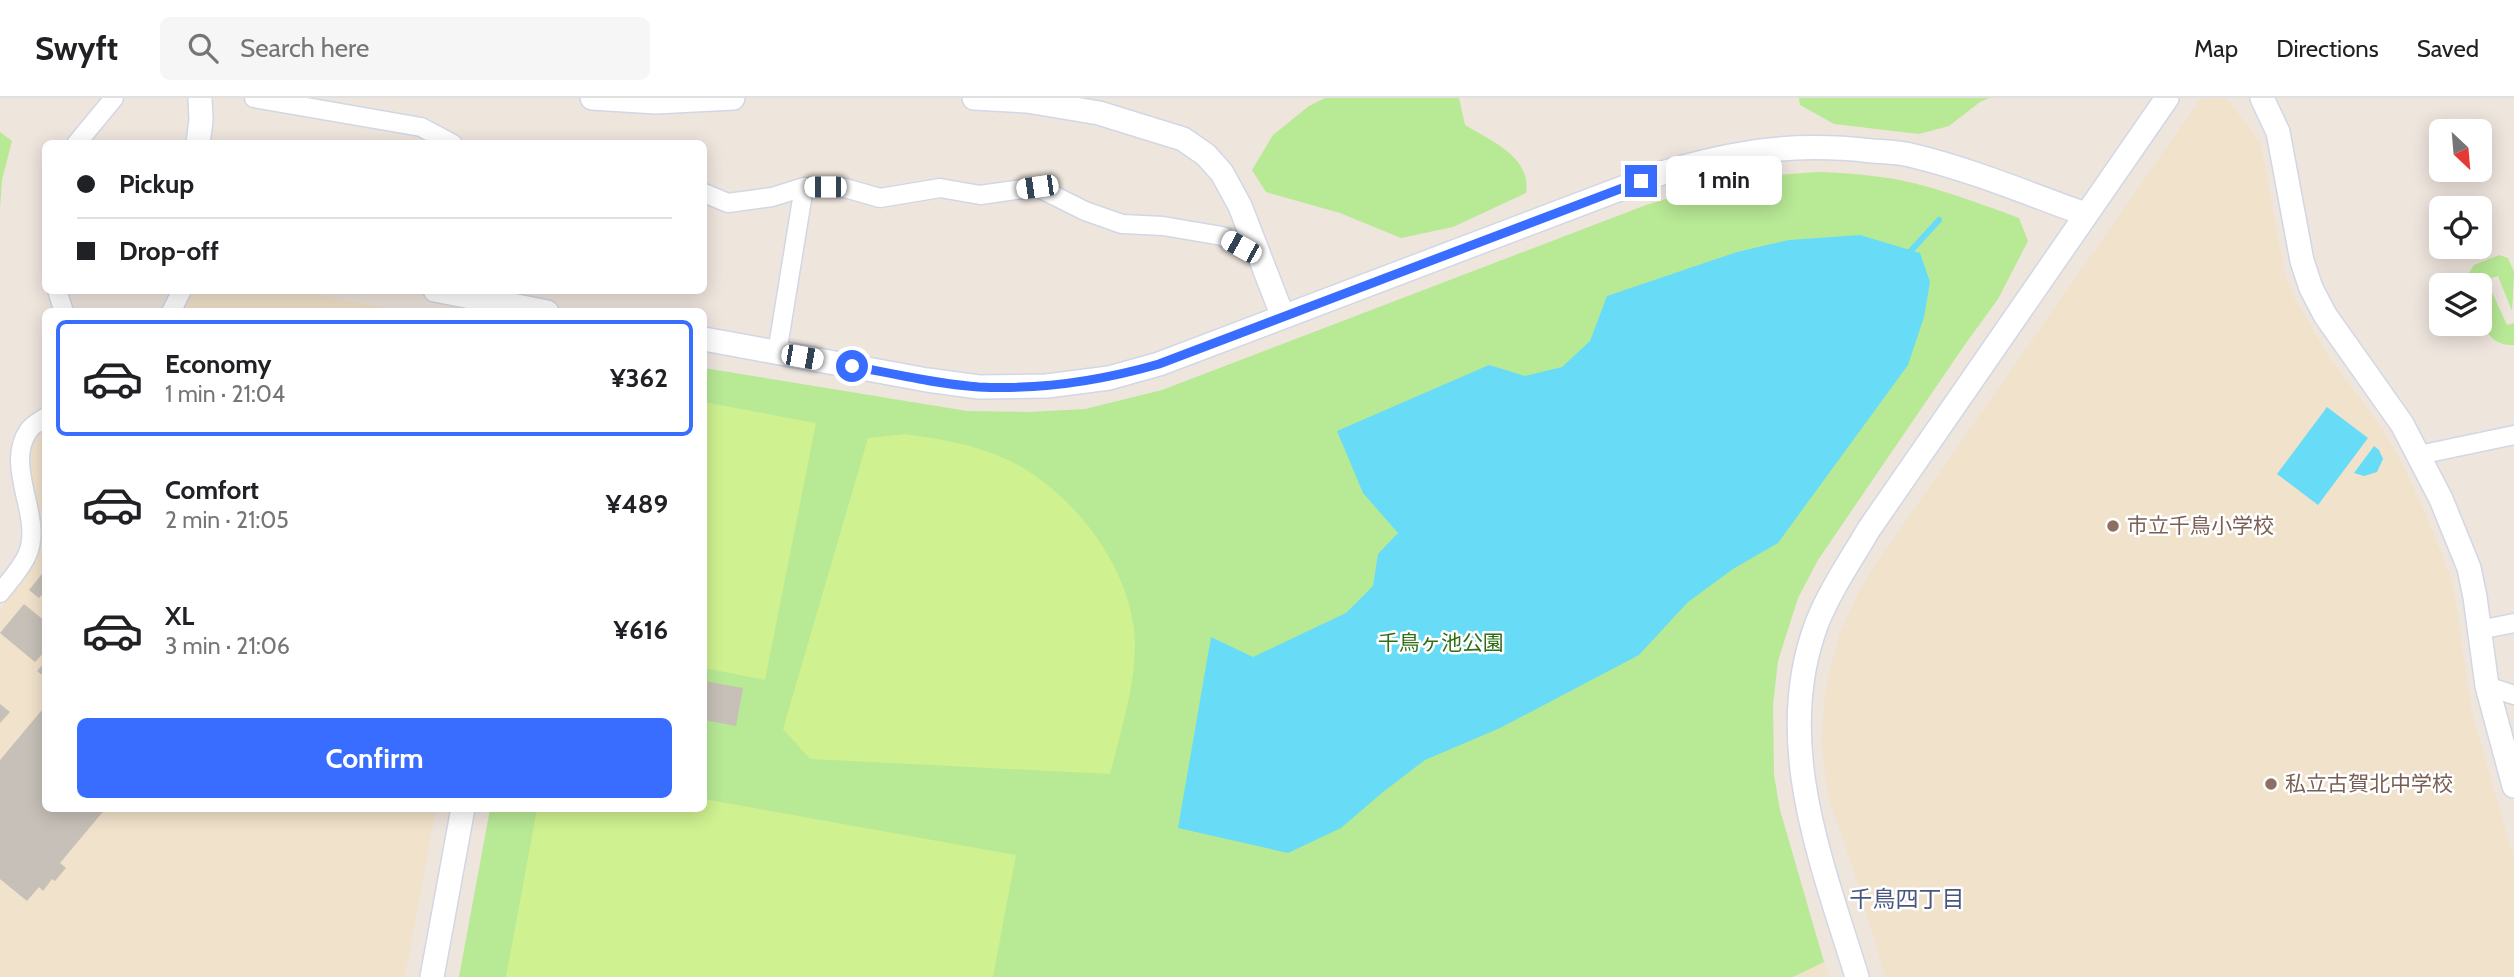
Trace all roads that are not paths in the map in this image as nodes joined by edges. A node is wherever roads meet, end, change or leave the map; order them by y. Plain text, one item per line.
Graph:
1 (114, 98) edge
2 (200, 98) edge
3 (254, 98) edge
4 (595, 98) edge
5 (733, 98) edge
6 (974, 98) edge
7 (2167, 98) edge
8 (2262, 98) edge
9 (707, 99) edge
10 (1101, 106) edge
11 (79, 140) edge
12 (198, 140) edge
13 (445, 140) edge
14 (804, 187) junction
15 (707, 194) edge
16 (2085, 214) junction
17 (1260, 257) junction
18 (455, 294) edge
19 (527, 308) edge
20 (1283, 317) junction
21 (707, 340) edge
22 (777, 352) junction
23 (42, 420) edge
24 (2514, 435) edge
25 (2419, 455) junction
26 (0, 593) edge
27 (2514, 623) edge
28 (2479, 630) junction
29 (2487, 686) junction
30 (2514, 695) edge
31 (2514, 786) edge
32 (462, 812) edge
33 (432, 977) edge
34 (1857, 977) edge

1 - 11 street
2 - 12 street
3 - 13 street
4 - 9 street
5 - 9 street
6 - 10 street
7 - 16 street
8 - 25 street
10 - 17 street
14 - 15 street
14 - 17 street
14 - 22 street
16 - 20 street
16 - 34 street
17 - 20 street
18 - 19 street
20 - 22 street
21 - 22 street
23 - 26 street
24 - 25 street
25 - 28 street
27 - 28 street
28 - 29 street
29 - 30 street
29 - 31 street
32 - 33 street

